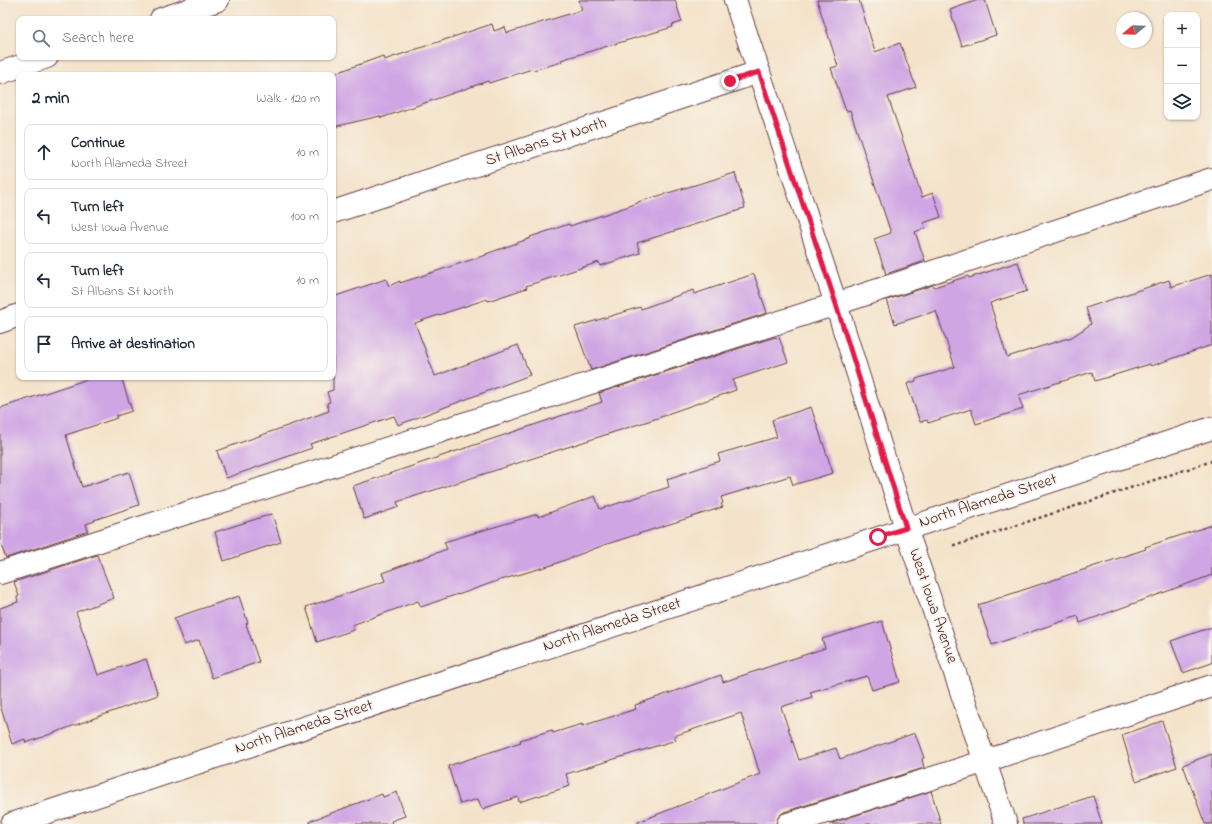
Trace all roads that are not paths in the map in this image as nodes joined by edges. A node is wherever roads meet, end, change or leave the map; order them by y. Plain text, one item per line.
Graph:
1 (218, 0) edge
2 (735, 0) edge
3 (170, 16) edge
4 (38, 60) edge
5 (759, 72) junction
6 (0, 73) edge
7 (1212, 179) edge
8 (336, 211) edge
9 (836, 304) junction
10 (16, 316) edge
11 (0, 322) edge
12 (1212, 428) edge
13 (906, 528) junction
14 (0, 573) edge
15 (1212, 686) edge
16 (986, 762) junction
17 (12, 824) edge
18 (788, 824) edge
19 (1006, 824) edge

1 - 3 street
2 - 5 street, West Iowa Avenue
4 - 6 street
5 - 8 street, St Albans St North
5 - 9 street, West Iowa Avenue
7 - 9 street
9 - 13 street, West Iowa Avenue
9 - 14 street
10 - 11 street
12 - 13 street, North Alameda Street
13 - 16 street, West Iowa Avenue
13 - 17 street, North Alameda Street
15 - 16 street
16 - 18 street
16 - 19 street, West Iowa Avenue

